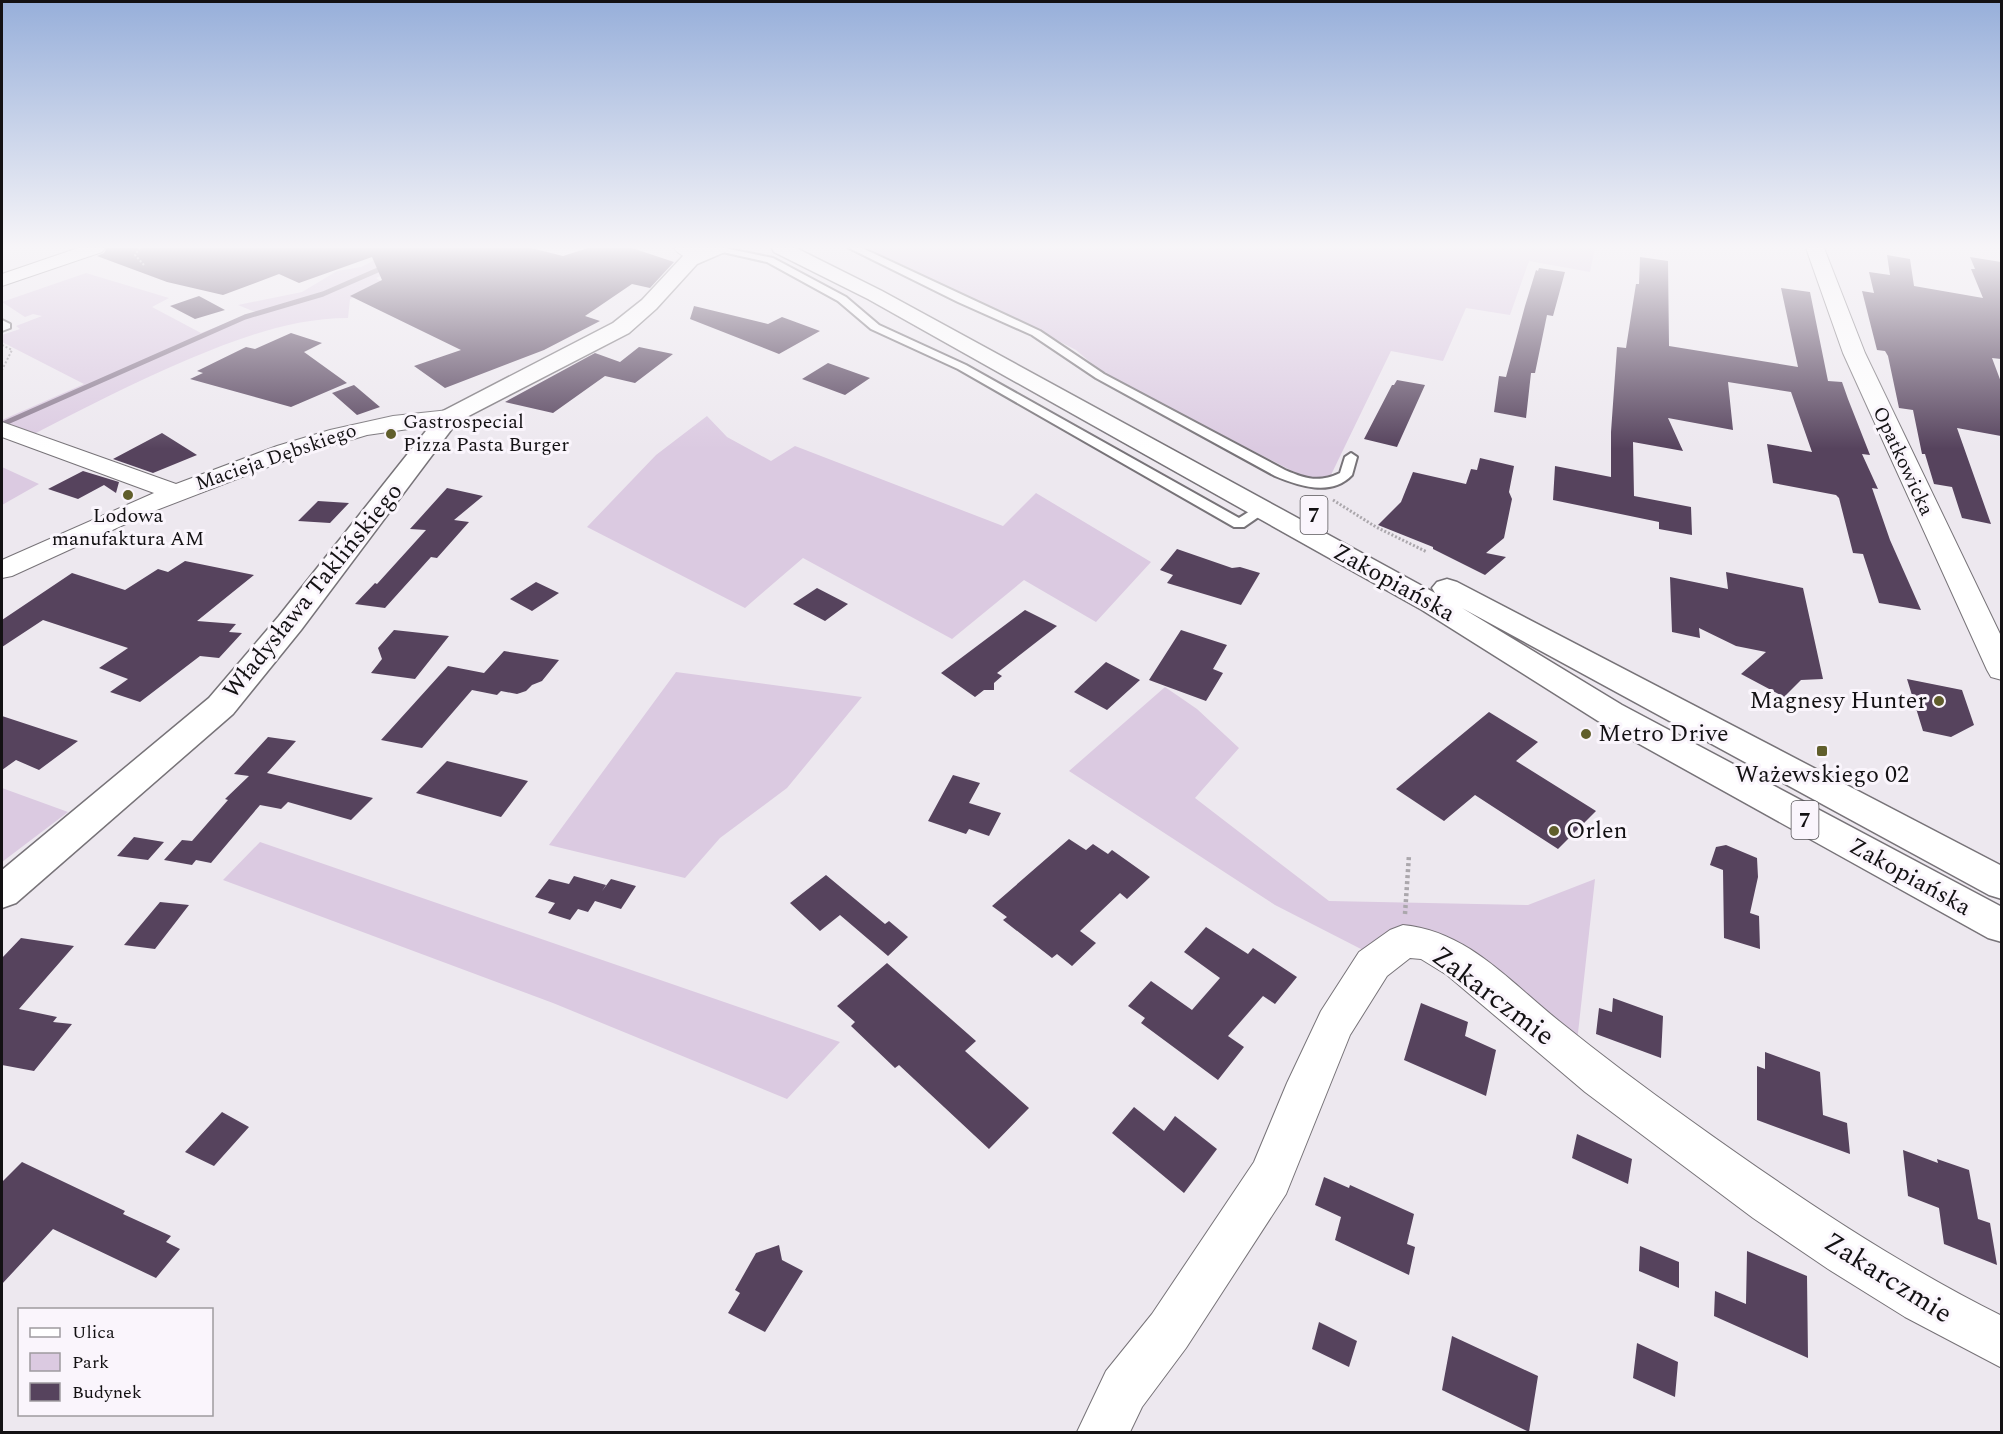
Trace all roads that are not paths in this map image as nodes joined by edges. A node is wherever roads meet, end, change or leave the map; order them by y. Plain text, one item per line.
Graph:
1 (638, 315) edge
2 (861, 315) edge
3 (912, 315) edge
4 (953, 315) edge
5 (995, 315) edge
6 (1840, 315) edge
7 (2, 323) edge
8 (2, 328) edge
9 (449, 417) junction
10 (2, 429) edge
11 (1351, 457) dead end
12 (175, 492) junction
13 (1263, 509) junction
14 (2, 570) edge
15 (2001, 670) edge
16 (2001, 884) edge
17 (2, 892) edge
18 (2001, 926) edge
19 (2001, 1343) edge
20 (1103, 1432) edge

1 - 9 main road, Władysława Taklińskiego
2 - 13 lane
3 - 13 main road, Zakopiańska / 7
4 - 16 main road, Zakopiańska / 7
5 - 11 lane
6 - 15 street, Opatkowicka
7 - 8 lane
9 - 12 street, Macieja Dębskiego
9 - 17 main road, Władysława Taklińskiego
10 - 12 street, Macieja Dębskiego
12 - 14 street, Macieja Dębskiego
13 - 18 main road, Zakopiańska / 7
19 - 20 street, Zakarczmie

